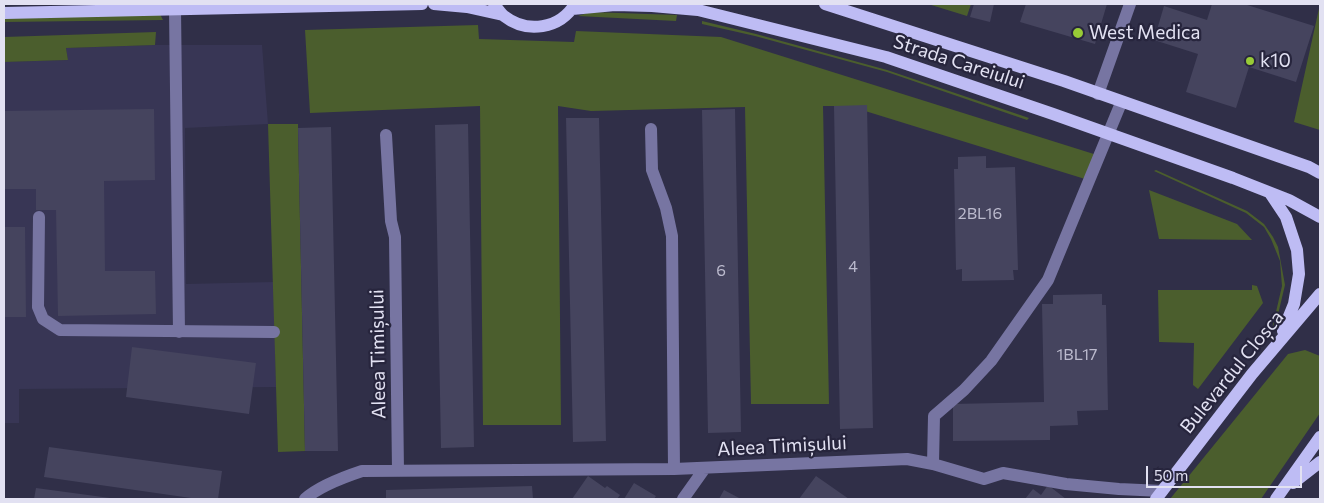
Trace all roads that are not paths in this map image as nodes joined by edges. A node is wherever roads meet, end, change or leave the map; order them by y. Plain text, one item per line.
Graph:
1 (422, 4) edge
2 (434, 4) edge
3 (494, 4) edge
4 (825, 4) edge
5 (1130, 4) edge
6 (573, 7) edge
7 (175, 9) junction
8 (4, 13) edge
9 (503, 15) junction
10 (1098, 94) junction
11 (1121, 103) junction
12 (651, 129) dead end
13 (1110, 134) junction
14 (386, 135) dead end
15 (1316, 170) edge
16 (1270, 193) junction
17 (38, 217) dead end
18 (1320, 217) edge
19 (1320, 294) edge
20 (178, 332) junction
21 (274, 332) dead end
22 (1278, 341) junction
23 (1320, 437) edge
24 (1320, 462) edge
25 (933, 464) junction
26 (705, 468) junction
27 (674, 469) junction
28 (398, 471) junction
29 (1159, 495) edge
30 (1280, 495) edge
31 (308, 497) edge
32 (683, 499) edge

1 - 7 main road
2 - 9 main road
3 - 9 main road
4 - 10 main road, Strada Careiului
5 - 10 street
6 - 9 main road
6 - 13 main road, Strada Careiului
7 - 8 main road
7 - 20 street
10 - 11 main road, Strada Careiului
11 - 13 street
11 - 15 main road, Strada Careiului
12 - 27 street
13 - 16 main road, Strada Careiului
13 - 25 street
14 - 28 street, Aleea Timișului
16 - 18 main road, Strada Careiului
16 - 22 main road
17 - 20 street
19 - 22 main road, Bulevardul Cloșca
20 - 21 street
22 - 29 main road, Bulevardul Cloșca
23 - 30 main road
24 - 30 main road
25 - 26 street, Aleea Timișului
25 - 29 street, Aleea Timișului
26 - 27 street, Aleea Timișului
26 - 32 street
27 - 28 street, Aleea Timișului
28 - 31 street, Aleea Timișului

